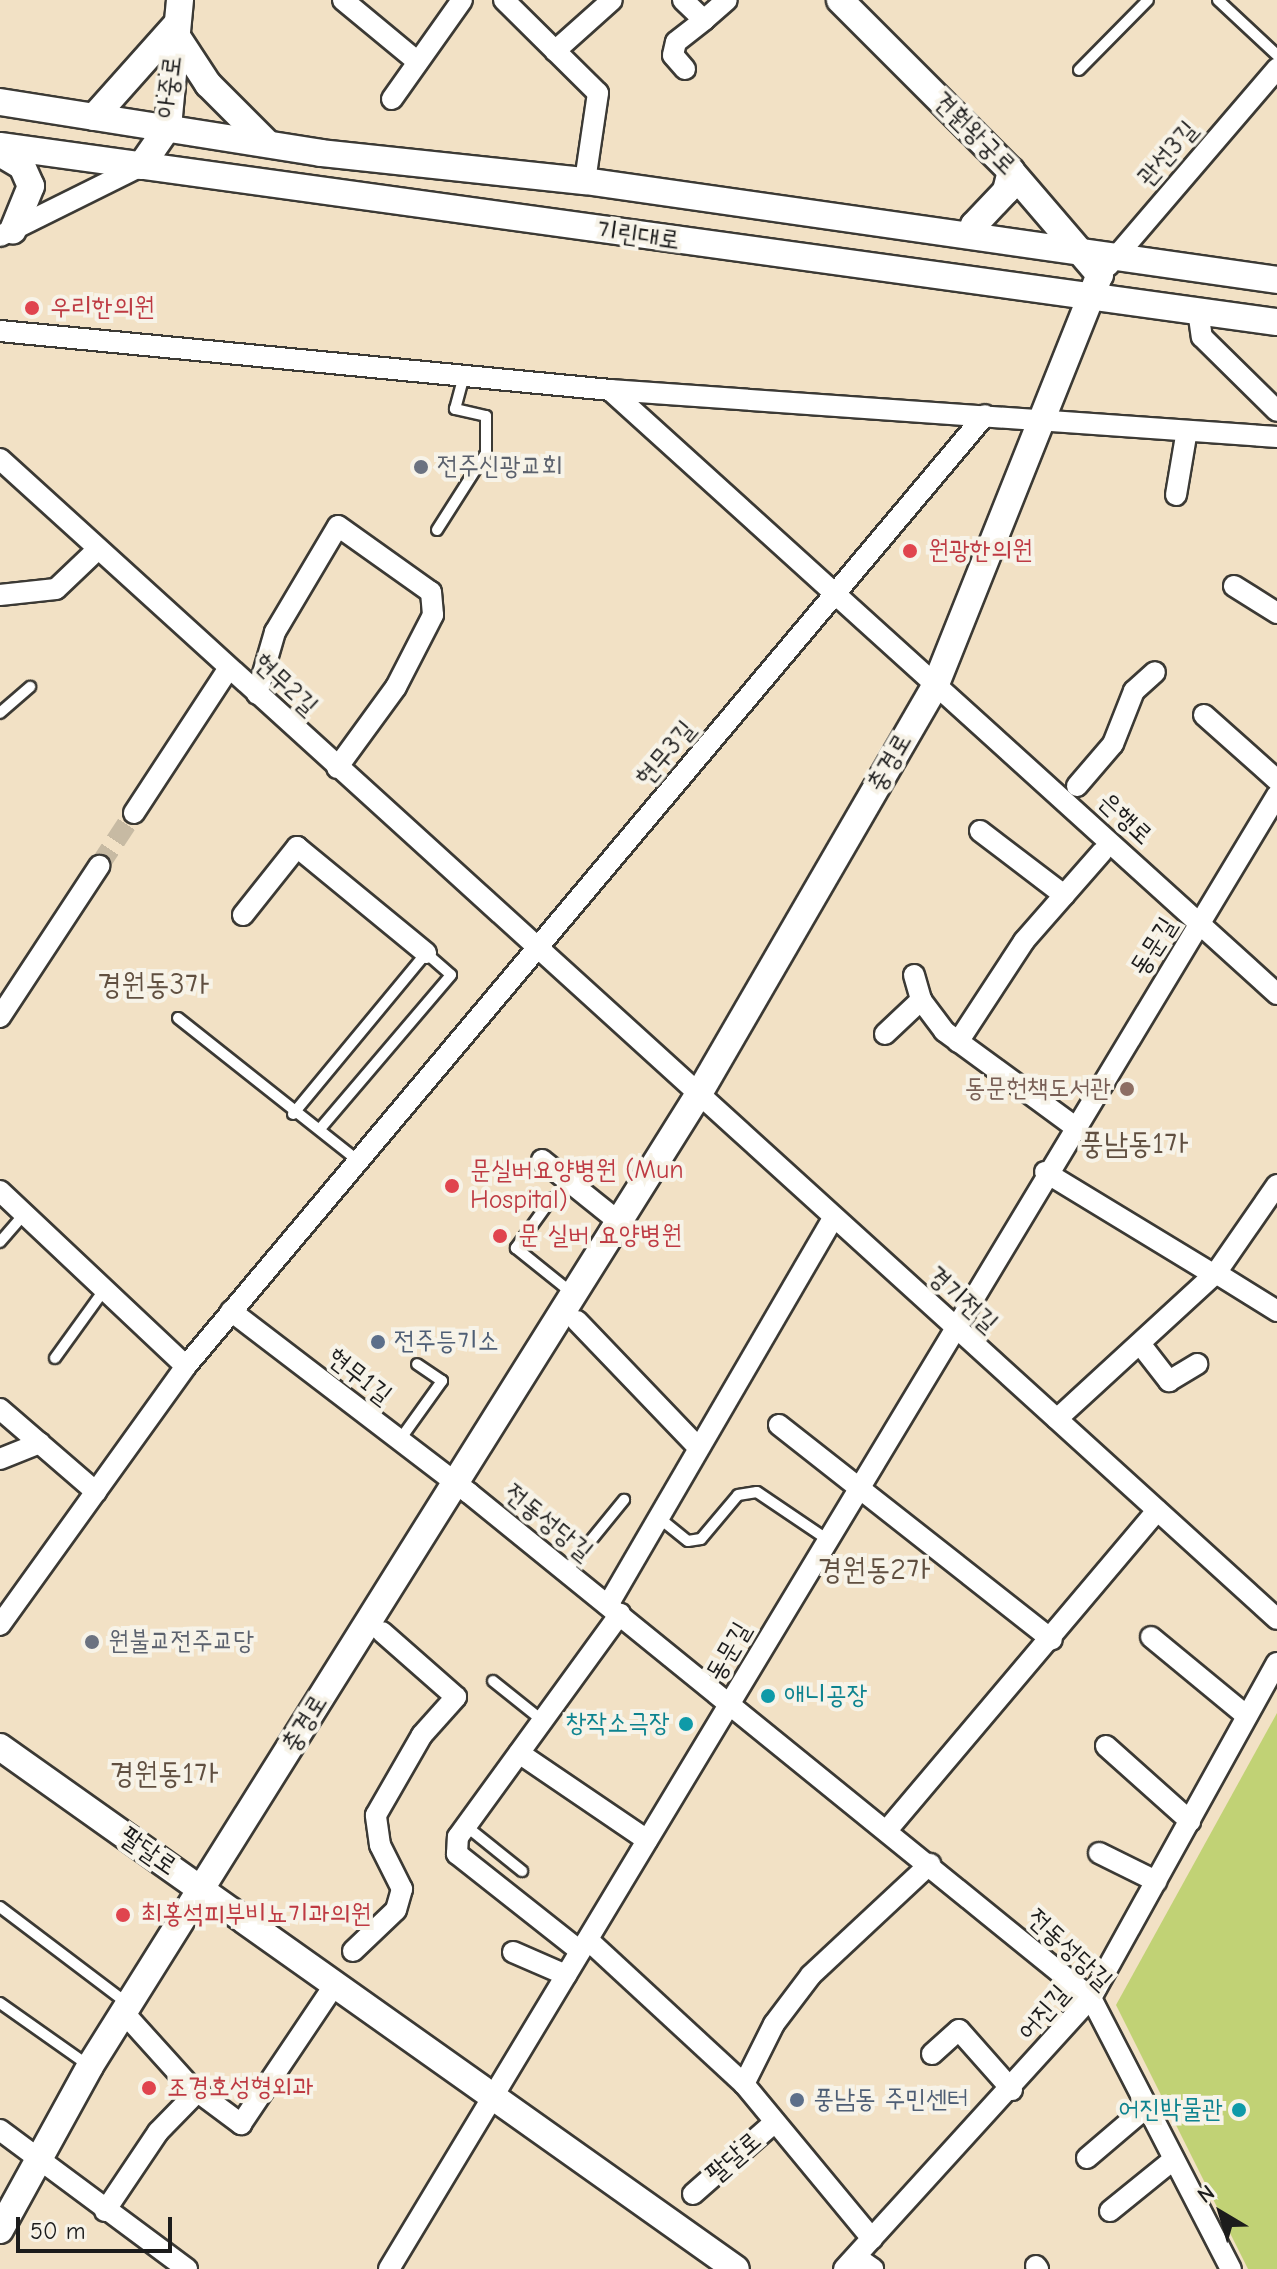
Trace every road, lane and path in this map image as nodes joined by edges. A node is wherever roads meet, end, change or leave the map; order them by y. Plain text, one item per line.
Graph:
1 (343, 0) edge
2 (462, 0) edge
3 (504, 0) edge
4 (612, 0) edge
5 (683, 0) edge
6 (727, 0) edge
7 (840, 0) edge
8 (1148, 0) edge
9 (1218, 0) edge
10 (177, 19) edge
11 (704, 20) junction
12 (555, 51) junction
13 (1277, 55) edge
14 (418, 62) junction
15 (685, 69) dead end
16 (1277, 69) edge
17 (1079, 70) dead end
18 (392, 99) dead end
19 (0, 102) edge
20 (94, 117) junction
21 (168, 127) junction
22 (267, 143) junction
23 (0, 146) edge
24 (0, 153) edge
25 (141, 166) junction
26 (1011, 171) junction
27 (585, 181) junction
28 (6, 233) edge
29 (974, 235) junction
30 (1085, 252) junction
31 (1102, 276) junction
32 (1277, 280) edge
33 (1198, 310) junction
34 (1277, 322) edge
35 (0, 331) edge
36 (464, 375) junction
37 (610, 390) junction
38 (1277, 411) edge
39 (985, 415) junction
40 (1044, 418) junction
41 (1186, 436) junction
42 (1277, 437) edge
43 (0, 460) edge
44 (1176, 495) dead end
45 (437, 530) dead end
46 (98, 549) junction
47 (1234, 586) dead end
48 (837, 593) junction
49 (0, 595) edge
50 (1277, 613) edge
51 (229, 668) junction
52 (1155, 672) dead end
53 (936, 684) junction
54 (30, 687) dead end
55 (257, 694) junction
56 (0, 713) edge
57 (1204, 715) dead end
58 (337, 768) junction
59 (1277, 780) edge
60 (1077, 786) dead end
61 (1277, 795) edge
62 (134, 813) tunnel mouth
63 (980, 831) dead end
64 (1102, 852) dead end
65 (99, 866) tunnel mouth
66 (1064, 895) junction
67 (243, 915) dead end
68 (1200, 922) junction
69 (534, 948) junction
70 (426, 953) junction
71 (914, 975) dead end
72 (1277, 994) edge
73 (921, 1000) junction
74 (0, 1017) edge
75 (178, 1018) dead end
76 (885, 1034) dead end
77 (958, 1042) junction
78 (697, 1097) junction
79 (293, 1114) junction
80 (1074, 1126) junction
81 (321, 1128) junction
82 (357, 1160) junction
83 (542, 1160) dead end
84 (1045, 1172) junction
85 (1277, 1185) edge
86 (0, 1191) edge
87 (552, 1198) dead end
88 (24, 1214) junction
89 (833, 1219) junction
90 (619, 1222) junction
91 (0, 1242) edge
92 (1214, 1273) junction
93 (104, 1290) junction
94 (574, 1294) junction
95 (231, 1311) junction
96 (1277, 1311) edge
97 (577, 1321) dead end
98 (952, 1326) junction
99 (1141, 1345) junction
100 (55, 1358) dead end
101 (417, 1364) dead end
102 (1197, 1364) dead end
103 (186, 1366) junction
104 (0, 1409) edge
105 (1057, 1419) junction
106 (779, 1425) dead end
107 (399, 1441) junction
108 (40, 1443) junction
109 (698, 1447) junction
110 (0, 1459) edge
111 (456, 1483) junction
112 (854, 1488) junction
113 (96, 1492) junction
114 (624, 1500) dead end
115 (1157, 1511) junction
116 (658, 1517) junction
117 (825, 1538) junction
118 (566, 1571) junction
119 (614, 1610) junction
120 (1277, 1619) edge
121 (0, 1625) edge
122 (382, 1632) dead end
123 (1151, 1637) dead end
124 (1052, 1640) junction
125 (1277, 1663) edge
126 (493, 1681) dead end
127 (729, 1702) junction
128 (1247, 1716) junction
129 (543, 1721) junction
130 (1106, 1746) dead end
131 (0, 1747) edge
132 (519, 1753) junction
133 (1190, 1821) junction
134 (466, 1826) junction
135 (888, 1829) junction
136 (647, 1840) junction
137 (1099, 1853) dead end
138 (930, 1864) junction
139 (522, 1871) dead end
140 (1156, 1881) junction
141 (201, 1889) junction
142 (0, 1907) edge
143 (584, 1945) junction
144 (353, 1951) dead end
145 (513, 1952) dead end
146 (566, 1975) junction
147 (335, 1984) junction
148 (1091, 1998) junction
149 (0, 2003) edge
150 (126, 2008) junction
151 (932, 2054) dead end
152 (90, 2066) junction
153 (744, 2084) junction
154 (1012, 2090) junction
155 (198, 2091) junction
156 (494, 2097) junction
157 (1141, 2112) dead end
158 (775, 2122) junction
159 (0, 2130) edge
160 (1087, 2158) dead end
161 (42, 2161) junction
162 (1168, 2164) dead end
163 (693, 2194) dead end
164 (105, 2211) junction
165 (1110, 2211) dead end
166 (0, 2230) edge
167 (872, 2239) junction
168 (850, 2263) edge
169 (187, 2269) edge
170 (389, 2269) edge
171 (736, 2269) edge
172 (873, 2269) edge
173 (1231, 2269) edge

1 - 14 street
2 - 14 street
3 - 12 street, 기린대로
4 - 12 street
5 - 11 street
6 - 11 street
7 - 26 street, 견훤왕궁로
8 - 17 lane
9 - 13 lane
10 - 20 street
10 - 21 street, 아중로
10 - 22 street
11 - 15 street
12 - 27 street, 기린대로
14 - 18 street
16 - 31 street, 관선3길
19 - 20 street, 기린대로
20 - 21 street, 기린대로
21 - 22 street, 기린대로
21 - 25 street, 아중로
22 - 27 street, 기린대로
23 - 25 street, 기린대로
24 - 28 street
25 - 28 street
25 - 31 street, 기린대로
26 - 29 street
26 - 30 street, 견훤왕궁로
27 - 29 street, 기린대로
29 - 30 street, 기린대로
30 - 31 street, 견훤왕궁로
31 - 32 street, 기린대로
31 - 33 street, 기린대로
31 - 40 street, 충경로
33 - 34 street, 기린대로
33 - 38 street
35 - 36 street
36 - 37 street
36 - 45 lane
37 - 39 street
37 - 48 street
39 - 40 street
39 - 48 street, 현무3길
40 - 41 street
40 - 53 street, 충경로
41 - 42 street
41 - 44 street
43 - 46 street, 현무2길
46 - 49 street
46 - 51 street, 현무2길
47 - 50 street
48 - 53 street
48 - 69 street, 현무3길
51 - 55 street, 현무2길
51 - 62 street
52 - 60 street, 은행로
53 - 68 street, 은행로
53 - 78 street, 충경로
54 - 56 lane
55 - 58 street, 현무2길
55 - 58 street
57 - 59 street
58 - 69 street, 현무2길
61 - 68 street, 동문길
63 - 66 street
64 - 66 street
65 - 74 street
66 - 77 street
67 - 70 street
68 - 72 street, 은행로
68 - 80 street, 동문길
69 - 78 street, 현무2길
69 - 82 street
70 - 79 lane
70 - 81 lane
71 - 73 street
73 - 76 street
73 - 77 street
75 - 79 lane
77 - 80 street
78 - 89 street, 경기전길
78 - 90 street, 충경로
79 - 81 lane
80 - 84 street, 동문길
81 - 82 lane
82 - 95 street
83 - 90 street
84 - 92 street
84 - 98 street, 동문길
85 - 92 street
86 - 88 street
87 - 94 lane
88 - 91 lane
88 - 93 street
89 - 98 street, 경기전길
89 - 109 street
90 - 94 street, 충경로
92 - 96 street
92 - 99 street
93 - 100 lane
93 - 103 street
94 - 111 street, 충경로
95 - 103 street
95 - 107 street, 현무1길
97 - 109 street
98 - 105 street, 경기전길
98 - 112 street, 동문길
99 - 102 street
99 - 105 street
101 - 107 lane
103 - 113 street
104 - 108 street
105 - 115 street, 경기전길
106 - 112 street
107 - 111 street, 현무1길
108 - 110 street
108 - 113 street
109 - 116 street, 전동성당길
111 - 118 street, 전동성당길
111 - 141 street, 충경로
112 - 117 street, 동문길
112 - 124 street
113 - 121 street
114 - 118 lane
115 - 120 street, 경기전길
115 - 124 street
116 - 117 lane
116 - 119 street, 전동성당길
117 - 127 street, 동문길
118 - 119 street, 전동성당길
119 - 127 street, 전동성당길
119 - 129 street, 전동성당길
122 - 144 street
123 - 128 street
124 - 135 street
125 - 128 street, 어진길
126 - 129 lane
127 - 135 street, 전동성당길
127 - 136 street, 동문길
128 - 133 street, 어진길
129 - 132 street, 전동성당길
130 - 133 street
131 - 141 street, 팔달로
132 - 134 street, 전동성당길
132 - 136 street
133 - 140 street, 어진길
134 - 139 lane
134 - 143 street
135 - 138 street, 전동성당길
136 - 143 street, 동문길
137 - 140 street
138 - 148 street, 전동성당길
138 - 153 street
140 - 148 street, 어진길
141 - 147 street, 팔달로
141 - 150 street, 충경로
142 - 150 lane
143 - 146 street, 동문길
143 - 153 street
145 - 146 street
146 - 156 street, 동문길
147 - 155 street
147 - 156 street, 팔달로
148 - 154 street, 어진길
148 - 173 street, 전동성당길
149 - 152 lane
150 - 152 street, 충경로
150 - 155 street
151 - 154 street
152 - 161 street, 충경로
153 - 158 street
154 - 167 street, 어진길
155 - 164 street
156 - 170 street
156 - 171 street, 팔달로
157 - 160 street
158 - 163 street, 팔달로
158 - 167 street
159 - 161 street
161 - 164 street
161 - 166 street, 충경로
162 - 165 street
164 - 169 street
167 - 168 street, 어진길
168 - 172 street, 어진길

